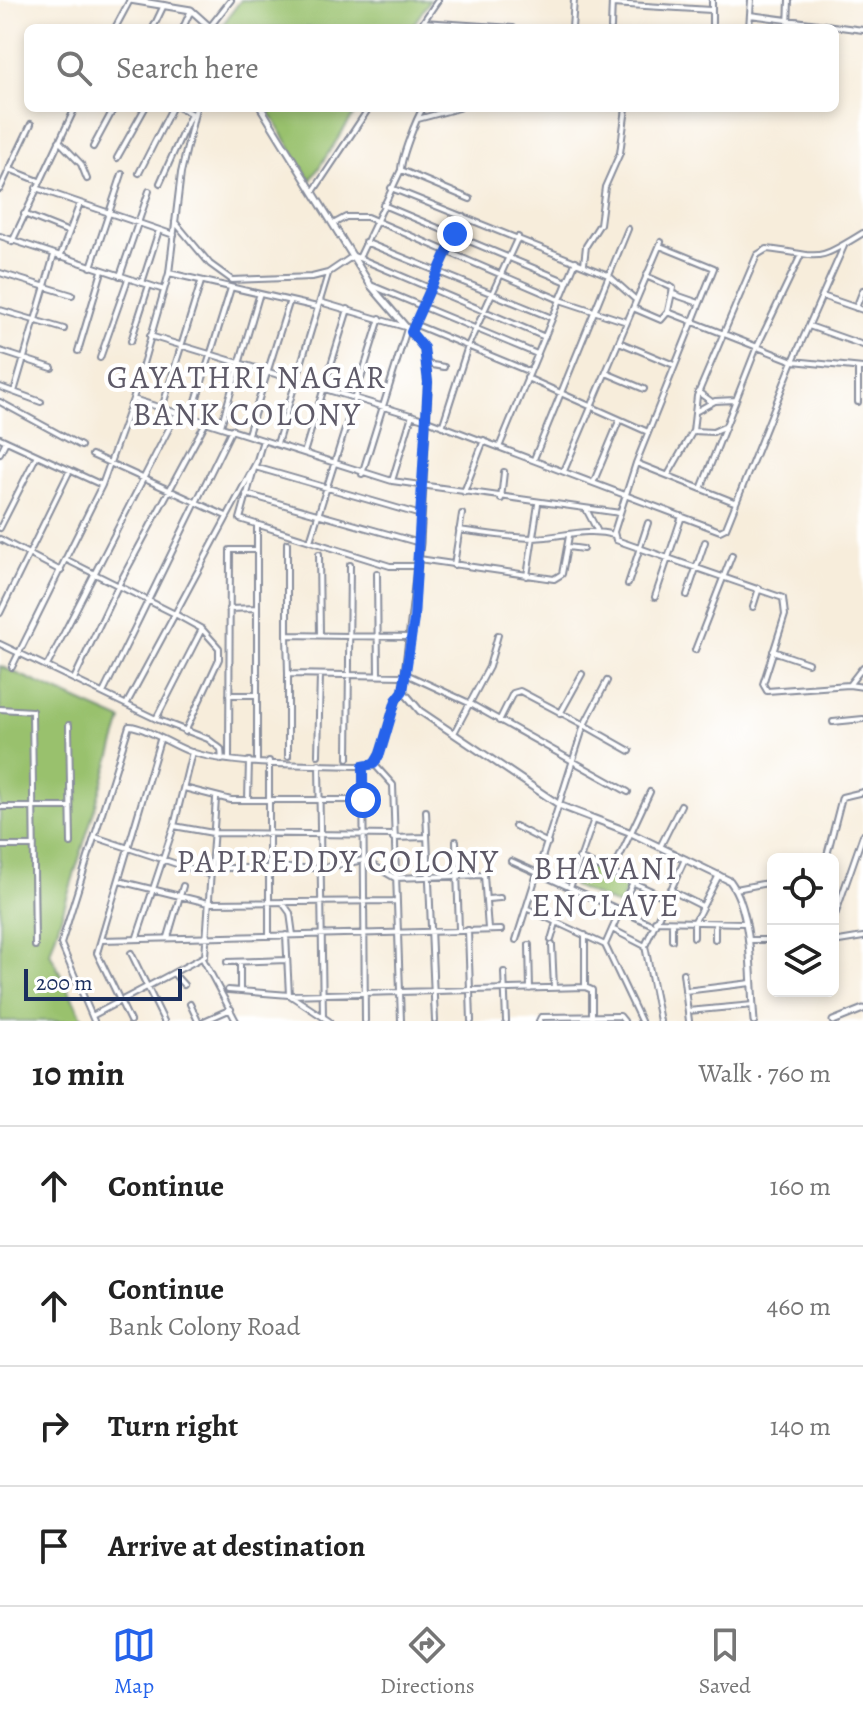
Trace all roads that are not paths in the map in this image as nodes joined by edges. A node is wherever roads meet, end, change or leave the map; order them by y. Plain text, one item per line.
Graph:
1 (130, 0) edge
2 (231, 0) edge
3 (438, 0) edge
4 (574, 0) edge
5 (659, 0) edge
6 (712, 0) edge
7 (751, 0) edge
8 (789, 0) edge
9 (612, 2) edge
10 (164, 5) junction
11 (659, 8) junction
12 (191, 10) junction
13 (711, 10) junction
14 (750, 15) junction
15 (788, 20) junction
16 (423, 22) joint
17 (117, 24) edge
18 (155, 24) edge
19 (185, 24) edge
20 (207, 24) edge
21 (212, 24) edge
22 (442, 24) edge
23 (572, 24) edge
24 (611, 24) edge
25 (712, 24) edge
26 (749, 24) edge
27 (788, 24) edge
28 (818, 24) edge
29 (839, 27) edge
30 (863, 30) edge
31 (73, 112) edge
32 (112, 112) edge
33 (143, 112) edge
34 (170, 112) edge
35 (187, 112) edge
36 (194, 112) edge
37 (263, 112) edge
38 (366, 112) edge
39 (420, 112) edge
40 (443, 112) edge
41 (625, 112) edge
42 (192, 115) junction
43 (416, 119) junction
44 (31, 124) dead end
45 (59, 141) junction
46 (93, 147) dead end
47 (117, 158) dead end
48 (9, 169) junction
49 (401, 170) junction
50 (139, 173) dead end
51 (122, 174) dead end
52 (87, 179) dead end
53 (39, 181) junction
54 (160, 183) dead end
55 (35, 188) junction
56 (391, 188) junction
57 (0, 189) edge
58 (149, 191) dead end
59 (313, 192) junction
60 (470, 199) dead end
61 (80, 203) junction
62 (383, 205) junction
63 (109, 213) junction
64 (24, 214) junction
65 (463, 216) junction
66 (373, 221) junction
67 (175, 222) junction
68 (138, 223) junction
69 (333, 224) junction
70 (628, 229) dead end
71 (159, 230) junction
72 (69, 232) junction
73 (863, 233) edge
74 (455, 234) junction
75 (174, 235) junction
76 (0, 236) edge
77 (518, 237) junction
78 (12, 242) junction
79 (365, 242) junction
80 (844, 246) junction
81 (446, 253) junction
82 (57, 256) junction
83 (356, 257) junction
84 (509, 257) junction
85 (800, 257) junction
86 (576, 261) junction
87 (584, 264) junction
88 (91, 267) junction
89 (102, 271) junction
90 (438, 271) junction
91 (0, 273) edge
92 (169, 273) junction
93 (328, 273) junction
94 (608, 275) junction
95 (120, 276) junction
96 (500, 276) junction
97 (646, 276) junction
98 (128, 279) junction
99 (201, 282) junction
100 (567, 282) junction
101 (142, 283) junction
102 (149, 285) junction
103 (44, 286) junction
104 (371, 286) junction
105 (231, 288) junction
106 (430, 289) junction
107 (164, 290) junction
108 (863, 290) edge
109 (492, 293) junction
110 (673, 294) junction
111 (72, 295) dead end
112 (259, 296) junction
113 (822, 296) junction
114 (560, 300) junction
115 (636, 300) junction
116 (289, 303) junction
117 (699, 303) junction
118 (318, 304) junction
119 (422, 306) junction
120 (633, 308) junction
121 (856, 308) junction
122 (348, 309) junction
123 (0, 310) edge
124 (863, 310) edge
125 (484, 311) junction
126 (594, 312) junction
127 (668, 312) junction
128 (380, 318) junction
129 (552, 318) junction
130 (33, 320) junction
131 (627, 322) junction
132 (693, 322) junction
133 (414, 324) junction
134 (809, 326) junction
135 (64, 329) dead end
136 (408, 329) junction
137 (476, 329) junction
138 (723, 335) junction
139 (150, 336) junction
140 (545, 337) junction
141 (131, 341) dead end
142 (619, 342) junction
143 (182, 345) junction
144 (863, 345) edge
145 (468, 346) junction
146 (756, 349) junction
147 (0, 351) edge
148 (78, 351) dead end
149 (211, 354) junction
150 (537, 354) junction
151 (22, 358) junction
152 (100, 358) dead end
153 (793, 361) junction
154 (240, 363) junction
155 (427, 364) junction
156 (674, 365) junction
157 (444, 367) dead end
158 (52, 368) dead end
159 (860, 368) edge
160 (268, 372) junction
161 (530, 372) junction
162 (606, 373) junction
163 (527, 378) junction
164 (298, 380) junction
165 (0, 387) edge
166 (326, 389) junction
167 (644, 389) dead end
168 (14, 392) junction
169 (698, 392) junction
170 (560, 393) junction
171 (355, 398) junction
172 (133, 399) junction
173 (735, 400) junction
174 (0, 402) edge
175 (41, 402) dead end
176 (712, 402) junction
177 (858, 402) dead end
178 (383, 406) junction
179 (591, 407) junction
180 (162, 408) junction
181 (697, 411) junction
182 (177, 413) junction
183 (412, 415) junction
184 (191, 417) junction
185 (427, 420) junction
186 (620, 420) junction
187 (206, 422) junction
188 (443, 425) junction
189 (221, 426) junction
190 (724, 427) junction
191 (232, 429) junction
192 (693, 431) junction
193 (648, 432) junction
194 (248, 435) junction
195 (0, 438) edge
196 (263, 440) junction
197 (484, 440) junction
198 (6, 441) junction
199 (277, 444) junction
200 (500, 445) junction
201 (81, 446) dead end
202 (0, 453) edge
203 (304, 453) junction
204 (37, 454) junction
205 (92, 455) dead end
206 (534, 459) junction
207 (257, 461) junction
208 (636, 463) junction
209 (110, 465) junction
210 (334, 465) junction
211 (255, 467) junction
212 (70, 470) junction
213 (564, 471) junction
214 (504, 472) dead end
215 (362, 474) junction
216 (668, 475) junction
217 (143, 479) junction
218 (392, 481) junction
219 (594, 481) junction
220 (102, 485) junction
221 (421, 485) junction
222 (701, 489) junction
223 (326, 490) junction
224 (169, 491) junction
225 (464, 492) junction
226 (246, 494) junction
227 (626, 494) junction
228 (501, 499) junction
229 (194, 502) junction
230 (735, 502) junction
231 (538, 504) junction
232 (586, 510) junction
233 (620, 513) junction
234 (462, 514) dead end
235 (421, 515) junction
236 (226, 516) junction
237 (682, 516) junction
238 (318, 517) junction
239 (648, 523) dead end
240 (257, 525) junction
241 (0, 528) edge
242 (459, 530) junction
243 (597, 530) junction
244 (614, 535) junction
245 (569, 536) junction
246 (532, 538) junction
247 (0, 539) edge
248 (310, 541) junction
249 (705, 542) dead end
250 (287, 543) dead end
251 (420, 543) junction
252 (568, 547) junction
253 (639, 547) junction
254 (583, 549) dead end
255 (257, 550) junction
256 (319, 554) dead end
257 (29, 555) junction
258 (732, 555) dead end
259 (668, 557) junction
260 (67, 560) junction
261 (419, 563) junction
262 (350, 565) dead end
263 (454, 565) junction
264 (697, 566) junction
265 (61, 571) junction
266 (93, 573) junction
267 (377, 573) dead end
268 (527, 576) junction
269 (725, 576) junction
270 (628, 584) dead end
271 (118, 586) junction
272 (759, 588) junction
273 (687, 595) dead end
274 (655, 597) dead end
275 (146, 600) junction
276 (753, 607) dead end
277 (256, 608) junction
278 (229, 609) junction
279 (0, 613) edge
280 (175, 614) junction
281 (202, 629) junction
282 (287, 635) junction
283 (320, 635) junction
284 (349, 635) junction
285 (378, 635) junction
286 (498, 635) dead end
287 (411, 637) junction
288 (0, 644) edge
289 (695, 650) dead end
290 (773, 651) junction
291 (19, 653) junction
292 (808, 663) dead end
293 (47, 666) junction
294 (12, 667) dead end
295 (863, 667) edge
296 (288, 674) junction
297 (582, 674) dead end
298 (320, 675) junction
299 (348, 675) junction
300 (404, 675) junction
301 (378, 676) junction
302 (74, 679) junction
303 (607, 681) dead end
304 (849, 685) junction
305 (863, 687) edge
306 (403, 691) junction
307 (103, 693) junction
308 (229, 695) junction
309 (257, 695) junction
310 (127, 703) junction
311 (469, 703) junction
312 (0, 709) edge
313 (560, 714) junction
314 (156, 719) junction
315 (863, 719) edge
316 (499, 721) junction
317 (833, 722) dead end
318 (69, 725) dead end
319 (584, 725) junction
320 (185, 732) junction
321 (454, 733) junction
322 (160, 740) junction
323 (630, 751) dead end
324 (192, 752) junction
325 (318, 755) dead end
326 (288, 756) dead end
327 (348, 758) dead end
328 (222, 760) junction
329 (229, 760) junction
330 (249, 761) junction
331 (257, 761) junction
332 (269, 761) junction
333 (571, 762) junction
334 (319, 764) junction
335 (374, 764) junction
336 (363, 766) junction
337 (184, 788) junction
338 (628, 792) dead end
339 (650, 792) dead end
340 (863, 792) edge
341 (216, 799) junction
342 (248, 800) junction
343 (320, 800) junction
344 (363, 800) junction
345 (269, 801) junction
346 (681, 805) dead end
347 (561, 806) junction
348 (0, 807) edge
349 (34, 807) junction
350 (71, 807) junction
351 (426, 811) dead end
352 (594, 819) junction
353 (174, 826) junction
354 (515, 826) dead end
355 (629, 832) junction
356 (213, 833) junction
357 (269, 834) junction
358 (320, 834) junction
359 (364, 835) junction
360 (863, 835) edge
361 (393, 836) junction
362 (95, 837) junction
363 (427, 837) junction
364 (456, 841) dead end
365 (71, 843) dead end
366 (548, 843) junction
367 (0, 846) edge
368 (35, 846) junction
369 (660, 847) junction
370 (127, 848) junction
371 (828, 853) edge
372 (579, 858) junction
373 (685, 859) junction
374 (364, 860) junction
375 (162, 861) junction
376 (511, 861) dead end
377 (210, 868) junction
378 (268, 868) junction
379 (321, 868) junction
380 (612, 873) junction
381 (720, 873) junction
382 (210, 875) junction
383 (428, 875) junction
384 (457, 875) junction
385 (539, 875) junction
386 (395, 878) junction
387 (119, 881) junction
388 (767, 883) edge
389 (632, 884) junction
390 (183, 886) dead end
391 (153, 889) junction
392 (569, 889) junction
393 (736, 889) junction
394 (670, 890) junction
395 (180, 896) junction
396 (500, 898) dead end
397 (667, 898) junction
398 (488, 899) junction
399 (396, 901) junction
400 (268, 902) junction
401 (282, 902) junction
402 (321, 902) junction
403 (363, 902) junction
404 (208, 903) junction
405 (839, 904) edge
406 (702, 906) junction
407 (528, 909) junction
408 (620, 911) junction
409 (672, 922) junction
410 (556, 923) junction
411 (654, 923) junction
412 (694, 923) junction
413 (744, 923) junction
414 (715, 924) junction
415 (488, 929) junction
416 (612, 929) junction
417 (459, 930) junction
418 (468, 930) junction
419 (501, 930) dead end
420 (430, 932) junction
421 (398, 934) junction
422 (269, 935) junction
423 (286, 935) junction
424 (293, 935) junction
425 (321, 935) junction
426 (364, 935) junction
427 (585, 935) junction
428 (207, 936) junction
429 (694, 937) dead end
430 (863, 937) edge
431 (168, 938) junction
432 (136, 939) junction
433 (715, 939) dead end
434 (101, 940) junction
435 (516, 940) dead end
436 (672, 940) dead end
437 (748, 940) junction
438 (767, 940) edge
439 (839, 941) edge
440 (529, 945) dead end
441 (605, 945) junction
442 (35, 946) dead end
443 (645, 946) junction
444 (131, 953) dead end
445 (203, 959) junction
446 (287, 960) junction
447 (227, 962) dead end
448 (240, 962) junction
449 (504, 972) dead end
450 (683, 973) dead end
451 (172, 974) junction
452 (751, 983) junction
453 (184, 985) dead end
454 (148, 987) junction
455 (585, 987) junction
456 (554, 988) junction
457 (530, 989) junction
458 (228, 990) dead end
459 (240, 991) junction
460 (505, 991) junction
461 (685, 991) junction
462 (433, 992) junction
463 (470, 992) junction
464 (322, 993) junction
465 (365, 993) junction
466 (400, 993) junction
467 (289, 995) junction
468 (121, 1001) junction
469 (190, 1004) dead end
470 (753, 1005) junction
471 (231, 1009) junction
472 (863, 1009) edge
473 (688, 1011) junction
474 (323, 1017) junction
475 (93, 1018) edge
476 (592, 1019) edge
477 (130, 1021) edge
478 (164, 1021) edge
479 (198, 1021) edge
480 (204, 1021) edge
481 (236, 1021) edge
482 (329, 1021) edge
483 (365, 1021) edge
484 (401, 1021) edge
485 (435, 1021) edge
486 (471, 1021) edge
487 (506, 1021) edge
488 (539, 1021) edge
489 (624, 1021) edge
490 (641, 1021) edge
491 (660, 1021) edge
492 (689, 1021) edge
493 (754, 1021) edge
494 (833, 1021) edge

1 - 10 street
1 - 17 street
2 - 21 street
3 - 16 street
4 - 23 street
5 - 11 street
6 - 13 street
7 - 14 street
8 - 15 street
9 - 11 street
9 - 24 street
10 - 12 street
10 - 18 street
11 - 13 street
12 - 19 street
12 - 20 street
13 - 25 street
14 - 15 street
14 - 26 street
15 - 27 street
15 - 28 street
16 - 22 street
29 - 30 street
31 - 45 street
32 - 46 street
33 - 47 street
34 - 50 street
35 - 42 street
36 - 42 street
37 - 59 street
38 - 59 street
39 - 43 street
40 - 43 street
41 - 87 street
42 - 54 street
42 - 67 street
43 - 49 street
44 - 48 street
45 - 52 street
45 - 53 street
48 - 53 street
48 - 57 street
49 - 56 street
49 - 60 street
51 - 63 street
53 - 55 street
55 - 61 street
55 - 64 street
56 - 62 street
56 - 65 street
58 - 68 street
59 - 69 street
61 - 63 street
61 - 72 street
62 - 66 street
62 - 74 street
63 - 68 street
63 - 88 street
64 - 72 street
64 - 78 street
65 - 74 street
65 - 77 street
66 - 69 street
66 - 79 street
66 - 81 street
67 - 75 street
67 - 93 street
68 - 71 street
68 - 95 street
69 - 83 street
70 - 94 street
71 - 75 street
71 - 101 street
72 - 82 street
73 - 80 street
74 - 81 street
74 - 84 street
75 - 92 street
76 - 78 street
77 - 84 street
77 - 86 street
78 - 82 street
79 - 83 street
79 - 90 street
80 - 85 street
80 - 113 street
81 - 90 street
81 - 96 street
82 - 88 street
82 - 103 street
83 - 93 street
83 - 104 street
83 - 106 street
84 - 96 street
84 - 100 street
85 - 138 street
85 - 146 street
86 - 87 street
86 - 100 street
87 - 94 street
88 - 89 street
89 - 95 street
89 - 148 street
90 - 106 street
90 - 109 street
91 - 103 street
92 - 99 street
92 - 107 street
93 - 118 street
94 - 115 street
94 - 126 street
95 - 98 street
96 - 109 street
96 - 114 street
97 - 110 street
97 - 115 street
97 - 117 street
98 - 101 street
98 - 152 street
99 - 105 street
99 - 143 street
100 - 114 street
101 - 102 street
102 - 107 street
102 - 141 street
103 - 111 street
103 - 130 street
104 - 119 street
104 - 136 street
105 - 112 street
105 - 149 street
106 - 119 street
106 - 125 street
107 - 139 street
108 - 121 street
109 - 125 street
109 - 129 street
110 - 117 street
110 - 127 street
112 - 116 street
112 - 154 street
113 - 121 street
113 - 134 street
114 - 126 street
114 - 129 street
115 - 120 street
116 - 118 street
116 - 160 street
117 - 132 street
118 - 122 street
118 - 164 street
119 - 133 street
119 - 137 street
120 - 127 street
120 - 131 street
121 - 124 street
122 - 128 street
122 - 166 street
123 - 130 street
125 - 137 street
125 - 140 street
126 - 131 street
126 - 170 street
127 - 132 street
128 - 136 street
128 - 171 street
129 - 140 street
130 - 135 street
130 - 151 street
131 - 142 street
132 - 138 street
132 - 156 street
133 - 136 street
133 - 145 street
134 - 144 street
134 - 153 street
136 - 155 street
136 - 178 street
137 - 145 street
137 - 150 street
138 - 146 street
138 - 169 street
139 - 143 street
139 - 172 street
140 - 150 street
142 - 156 street
142 - 162 street
143 - 149 street
143 - 180 street
145 - 161 street
145 - 188 street
146 - 153 street
146 - 173 street
147 - 151 street
149 - 154 street
149 - 184 street
150 - 161 street
151 - 158 street
151 - 168 street
153 - 159 street
153 - 230 street
154 - 160 street
154 - 189 street
155 - 157 street
155 - 185 street
156 - 193 street
159 - 177 street
160 - 164 street
160 - 194 street
161 - 163 street
162 - 167 street
162 - 179 street
163 - 170 street
163 - 200 street
164 - 166 street
164 - 199 street
165 - 168 street
166 - 171 street
166 - 203 street
168 - 175 street
169 - 176 street
169 - 181 street
170 - 179 street
170 - 206 street
171 - 178 street
171 - 210 street
172 - 180 street
172 - 209 street
173 - 176 street
173 - 190 street
174 - 201 street
176 - 181 street
178 - 183 street
178 - 215 street
179 - 186 street
179 - 213 street
180 - 182 street
181 - 192 street
182 - 184 street
182 - 217 street
183 - 185 street
183 - 218 street
184 - 187 street
185 - 188 street
185 - 221 street
186 - 193 street
186 - 219 street
187 - 189 street
187 - 224 street
188 - 197 street
189 - 191 street
190 - 192 street
190 - 222 street
191 - 194 street
191 - 229 street
192 - 216 street
193 - 208 street
194 - 196 street
195 - 198 street
196 - 199 street
196 - 207 street
197 - 200 street
197 - 225 street
198 - 202 street
198 - 204 street
199 - 203 street
200 - 206 street
203 - 210 street
204 - 212 street
204 - 241 street
205 - 209 street
206 - 213 street
207 - 211 street
207 - 236 street
208 - 216 street
208 - 227 street
209 - 217 street
209 - 220 street
210 - 215 street
210 - 223 street
211 - 223 street
211 - 226 street
212 - 220 street
212 - 257 street
213 - 219 street
214 - 228 street
215 - 218 street
216 - 222 street
217 - 224 street
217 - 266 street
218 - 221 street
219 - 227 street
220 - 260 street
221 - 225 street
221 - 235 street
222 - 230 street
223 - 235 street
223 - 238 street
224 - 229 street
224 - 271 street
225 - 228 street
226 - 238 street
226 - 240 street
227 - 233 street
227 - 237 street
228 - 231 street
229 - 236 street
229 - 275 street
230 - 237 street
231 - 232 street
231 - 246 street
232 - 233 street
232 - 243 street
233 - 244 street
234 - 242 street
235 - 251 street
236 - 280 street
237 - 259 street
238 - 248 street
238 - 251 street
239 - 253 street
240 - 248 street
240 - 255 street
242 - 246 street
242 - 263 street
243 - 244 street
243 - 245 street
244 - 253 street
245 - 246 street
245 - 252 street
246 - 268 street
247 - 257 street
248 - 261 street
249 - 264 street
250 - 282 street
251 - 261 street
252 - 254 street
252 - 268 street
253 - 259 street
253 - 270 street
255 - 277 street
255 - 278 street
256 - 283 street
257 - 265 street
257 - 279 street
258 - 269 street
259 - 264 street
259 - 274 street
260 - 265 street
260 - 266 street
261 - 263 street
261 - 287 street
262 - 284 street
263 - 268 street
264 - 269 street
264 - 273 street
265 - 291 street
266 - 271 street
266 - 293 street
267 - 285 street
269 - 272 street
269 - 289 street
271 - 275 street
271 - 302 street
272 - 276 street
272 - 290 street
275 - 280 street
275 - 307 street
277 - 278 street
277 - 309 street
278 - 308 street
280 - 281 street
280 - 310 street
281 - 314 street
281 - 320 street
282 - 283 street
282 - 296 street
283 - 284 street
284 - 285 street
284 - 299 street
285 - 287 street
285 - 301 street
286 - 311 street
287 - 300 street
288 - 291 street
290 - 292 street
290 - 304 street
291 - 293 street
291 - 294 street
293 - 302 street
295 - 304 street
296 - 298 street
296 - 326 street
297 - 313 street
298 - 299 street
298 - 325 street
299 - 301 street
299 - 327 street
300 - 301 street
300 - 306 street
300 - 311 street
302 - 307 street
303 - 319 street
304 - 305 street
306 - 321 street
306 - 335 street
307 - 310 street
308 - 309 street
308 - 329 street
309 - 331 street
310 - 314 street
311 - 316 street
311 - 321 street
312 - 349 street
313 - 316 street
313 - 319 street
314 - 320 street
315 - 317 street
316 - 333 street
318 - 350 street
319 - 323 street
319 - 333 street
320 - 328 street
321 - 347 street
322 - 324 street
322 - 362 street
322 - 370 street
324 - 328 street
324 - 337 street
328 - 329 street
329 - 330 street
330 - 331 street
330 - 342 street
331 - 332 street
332 - 334 street
332 - 345 street
333 - 338 street
333 - 347 street
334 - 336 street
334 - 343 street
335 - 336 street
335 - 361 street
336 - 344 street
337 - 341 street
337 - 353 street
339 - 355 street
340 - 371 street
341 - 342 street
341 - 356 street
342 - 345 street
343 - 344 street
343 - 345 street
343 - 358 street
344 - 359 street
345 - 357 street
346 - 369 street
347 - 352 street
347 - 366 street
348 - 349 street
349 - 350 street
349 - 368 street
350 - 365 street
351 - 363 street
352 - 355 street
352 - 372 street
353 - 356 street
353 - 375 street
354 - 366 street
355 - 369 street
355 - 380 street
356 - 357 street
356 - 377 street
357 - 358 street
357 - 378 street
358 - 359 street
358 - 379 street
359 - 361 street
359 - 374 street
360 - 405 street
361 - 363 street
361 - 386 street
362 - 370 street
362 - 475 street
363 - 383 street
364 - 384 street
366 - 385 street
367 - 368 street
368 - 442 street
369 - 373 street
370 - 375 street
370 - 387 street
372 - 380 street
372 - 392 street
373 - 381 street
373 - 394 street
374 - 379 street
374 - 386 street
374 - 403 street
375 - 382 street
375 - 391 street
376 - 385 street
377 - 378 street
377 - 382 street
378 - 379 street
378 - 400 street
379 - 402 street
380 - 389 street
381 - 393 street
381 - 406 street
382 - 404 street
383 - 384 street
383 - 386 street
383 - 420 street
384 - 398 street
384 - 417 street
385 - 392 street
385 - 407 street
386 - 399 street
387 - 391 street
387 - 434 street
388 - 393 street
389 - 397 street
389 - 408 street
390 - 395 street
391 - 395 street
391 - 432 street
392 - 408 street
393 - 413 street
394 - 397 street
394 - 406 street
395 - 404 street
395 - 431 street
396 - 398 street
397 - 411 street
398 - 415 street
399 - 403 street
399 - 421 street
400 - 401 street
400 - 404 street
400 - 422 street
401 - 402 street
401 - 424 street
402 - 403 street
402 - 425 street
403 - 426 street
404 - 428 street
406 - 412 street
407 - 410 street
407 - 435 street
408 - 411 street
408 - 416 street
409 - 411 street
409 - 412 street
409 - 436 street
410 - 427 street
410 - 456 street
411 - 443 street
412 - 414 street
412 - 429 street
413 - 414 street
413 - 437 street
414 - 433 street
415 - 418 street
415 - 419 street
416 - 441 street
416 - 443 street
417 - 418 street
417 - 420 street
418 - 463 street
420 - 421 street
420 - 462 street
421 - 426 street
421 - 466 street
422 - 423 street
422 - 428 street
423 - 424 street
423 - 446 street
424 - 425 street
425 - 426 street
425 - 464 street
426 - 465 street
427 - 441 street
427 - 455 street
428 - 431 street
428 - 445 street
430 - 439 street
431 - 432 street
432 - 434 street
434 - 468 street
437 - 438 street
437 - 452 street
440 - 457 street
441 - 490 street
443 - 491 street
444 - 454 street
445 - 451 street
445 - 471 street
446 - 448 street
446 - 467 street
447 - 448 street
448 - 459 street
449 - 460 street
450 - 461 street
451 - 453 street
451 - 454 street
452 - 461 street
452 - 470 street
454 - 468 street
454 - 478 street
455 - 456 street
455 - 476 street
456 - 457 street
457 - 460 street
458 - 459 street
459 - 467 street
460 - 463 street
460 - 487 street
461 - 473 street
462 - 463 street
462 - 466 street
462 - 485 street
463 - 486 street
464 - 465 street
464 - 467 street
464 - 474 street
465 - 466 street
465 - 483 street
466 - 484 street
467 - 474 street
468 - 475 street
468 - 477 street
469 - 479 street
470 - 473 street
470 - 493 street
471 - 480 street
471 - 481 street
472 - 494 street
473 - 492 street
474 - 482 street
476 - 488 street
476 - 489 street

